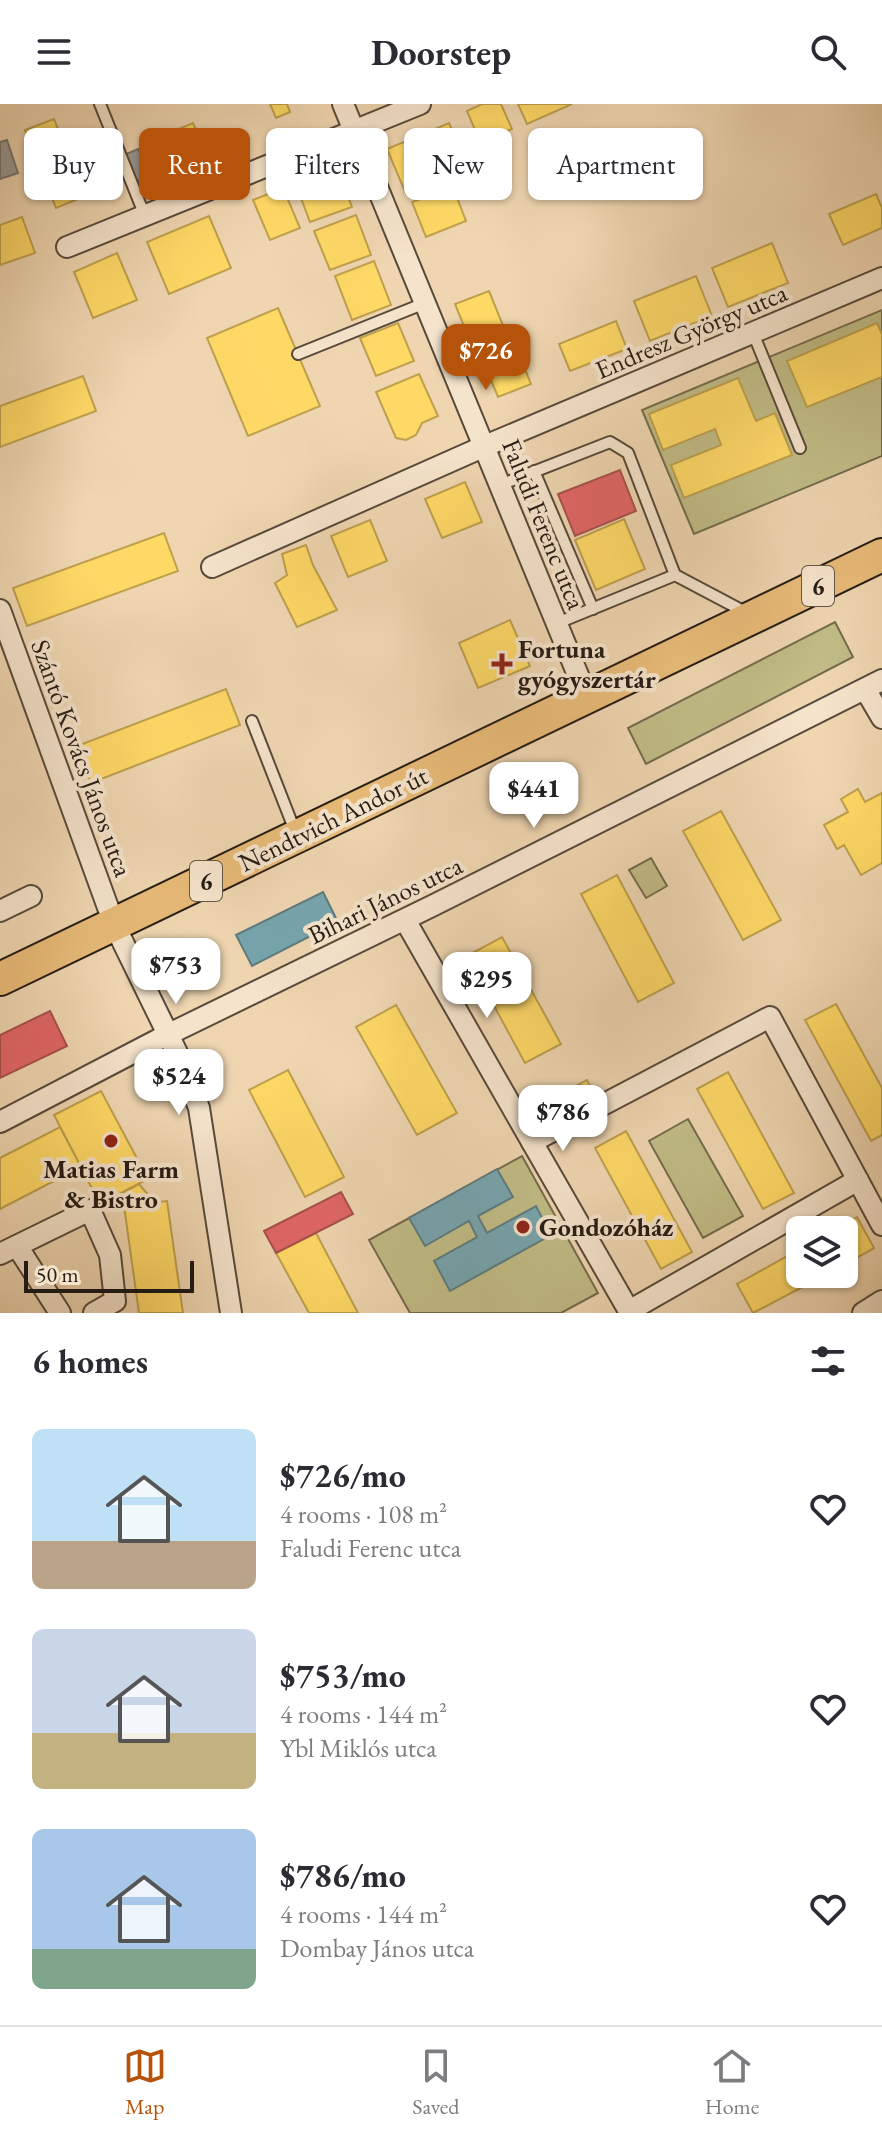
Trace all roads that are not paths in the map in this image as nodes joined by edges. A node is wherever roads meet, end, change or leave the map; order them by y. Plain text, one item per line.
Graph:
1 (100, 104) edge
2 (343, 104) edge
3 (420, 104) edge
4 (352, 128) edge
5 (363, 128) edge
6 (266, 167) edge
7 (382, 200) edge
8 (145, 216) junction
9 (67, 247) dead end
10 (882, 278) edge
11 (425, 303) junction
12 (753, 333) junction
13 (298, 354) dead end
14 (485, 446) junction
15 (800, 448) dead end
16 (534, 471) junction
17 (500, 485) junction
18 (882, 555) edge
19 (212, 567) dead end
20 (675, 575) junction
21 (593, 609) junction
22 (0, 610) edge
23 (754, 617) junction
24 (555, 624) junction
25 (874, 684) edge
26 (587, 697) junction
27 (882, 718) edge
28 (252, 721) dead end
29 (297, 837) junction
30 (31, 896) dead end
31 (0, 911) edge
32 (405, 920) junction
33 (114, 924) junction
34 (0, 979) edge
35 (167, 1035) junction
36 (0, 1122) edge
37 (532, 1142) junction
38 (858, 1180) junction
39 (882, 1225) edge
40 (9, 1250) edge
41 (882, 1301) edge
42 (60, 1313) edge
43 (94, 1313) edge
44 (231, 1313) edge
45 (863, 1313) edge

1 - 8 lane
2 - 4 street, Faludi Ferenc utca
3 - 5 street
6 - 8 street
7 - 11 street, Faludi Ferenc utca
8 - 9 street
10 - 12 street, Endresz György utca
11 - 13 lane
11 - 14 street, Faludi Ferenc utca
12 - 14 street, Endresz György utca
12 - 15 lane
14 - 17 street, Faludi Ferenc utca
14 - 19 street, Endresz György utca
16 - 17 lane
16 - 20 lane
16 - 21 lane
17 - 24 street, Faludi Ferenc utca
18 - 23 main road, Nendtvich Andor út / 6
20 - 21 lane
20 - 23 lane
21 - 24 lane
22 - 33 street, Szántó Kovács János utca
23 - 26 main road, Nendtvich Andor út / 6
24 - 26 street, Faludi Ferenc utca
25 - 27 street
25 - 32 street, Bihari János utca
26 - 29 main road, Nendtvich Andor út / 6
28 - 29 lane
29 - 33 main road, Nendtvich Andor út / 6
30 - 31 street
32 - 35 street, Bihari János utca
32 - 37 street
33 - 34 main road, Nendtvich Andor út / 6
33 - 35 street, Szántó Kovács János utca
35 - 36 street, Bihari János utca
35 - 44 street, Szántó Kovács János utca
37 - 38 street
37 - 38 street
38 - 39 street
40 - 42 street
40 - 43 street
41 - 45 street

